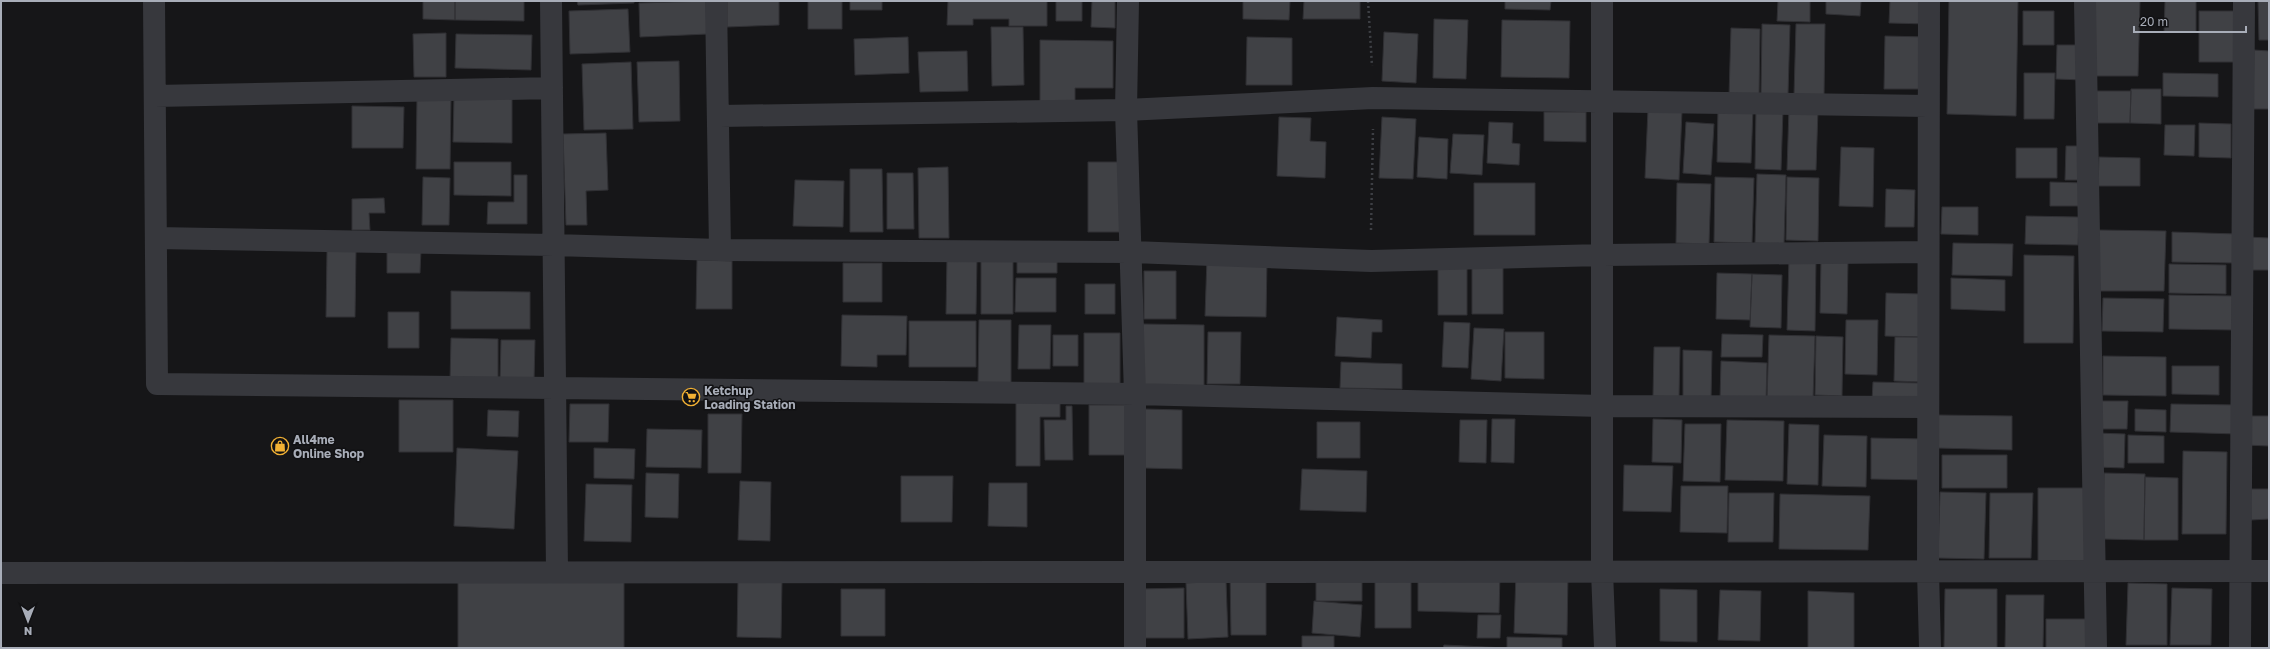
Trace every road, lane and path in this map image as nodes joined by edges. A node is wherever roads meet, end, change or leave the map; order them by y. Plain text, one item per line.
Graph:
1 (154, 1) edge
2 (551, 1) edge
3 (716, 1) edge
4 (1128, 1) edge
5 (1602, 1) edge
6 (1929, 1) edge
7 (2084, 1) edge
8 (2244, 1) edge
9 (552, 88) junction
10 (155, 96) junction
11 (1602, 100) junction
12 (1928, 106) junction
13 (1126, 110) junction
14 (720, 116) junction
15 (156, 238) junction
16 (554, 245) junction
17 (720, 250) junction
18 (1132, 252) junction
19 (1928, 252) junction
20 (1602, 255) junction
21 (555, 388) junction
22 (1135, 394) junction
23 (1602, 406) junction
24 (1928, 407) junction
25 (1136, 571) junction
26 (1602, 571) junction
27 (1928, 571) junction
28 (2096, 571) junction
29 (2241, 571) junction
30 (2269, 571) edge
31 (557, 572) junction
32 (1, 573) edge
33 (1135, 648) edge
34 (1605, 648) edge
35 (1930, 648) edge
36 (2096, 648) edge
37 (2240, 648) edge

1 - 10 street
2 - 9 street
3 - 14 street
4 - 13 street
5 - 11 street
6 - 12 street
7 - 28 street
8 - 29 street
9 - 10 street
9 - 16 street
10 - 15 street
11 - 12 street
11 - 13 street
11 - 20 street
12 - 19 street
13 - 14 street
13 - 18 street
14 - 17 street
15 - 16 street
15 - 21 street
16 - 17 street
16 - 21 street
17 - 18 street
18 - 20 street
18 - 22 street
19 - 20 street
19 - 24 street
20 - 23 street
21 - 22 street
21 - 31 street
22 - 23 street
22 - 25 street
23 - 24 street
23 - 26 street
24 - 27 street
25 - 26 street
25 - 31 street
25 - 33 street
26 - 27 street
26 - 34 street
27 - 28 street
27 - 35 street
28 - 29 street
28 - 36 street
29 - 30 street
29 - 37 street
31 - 32 street

